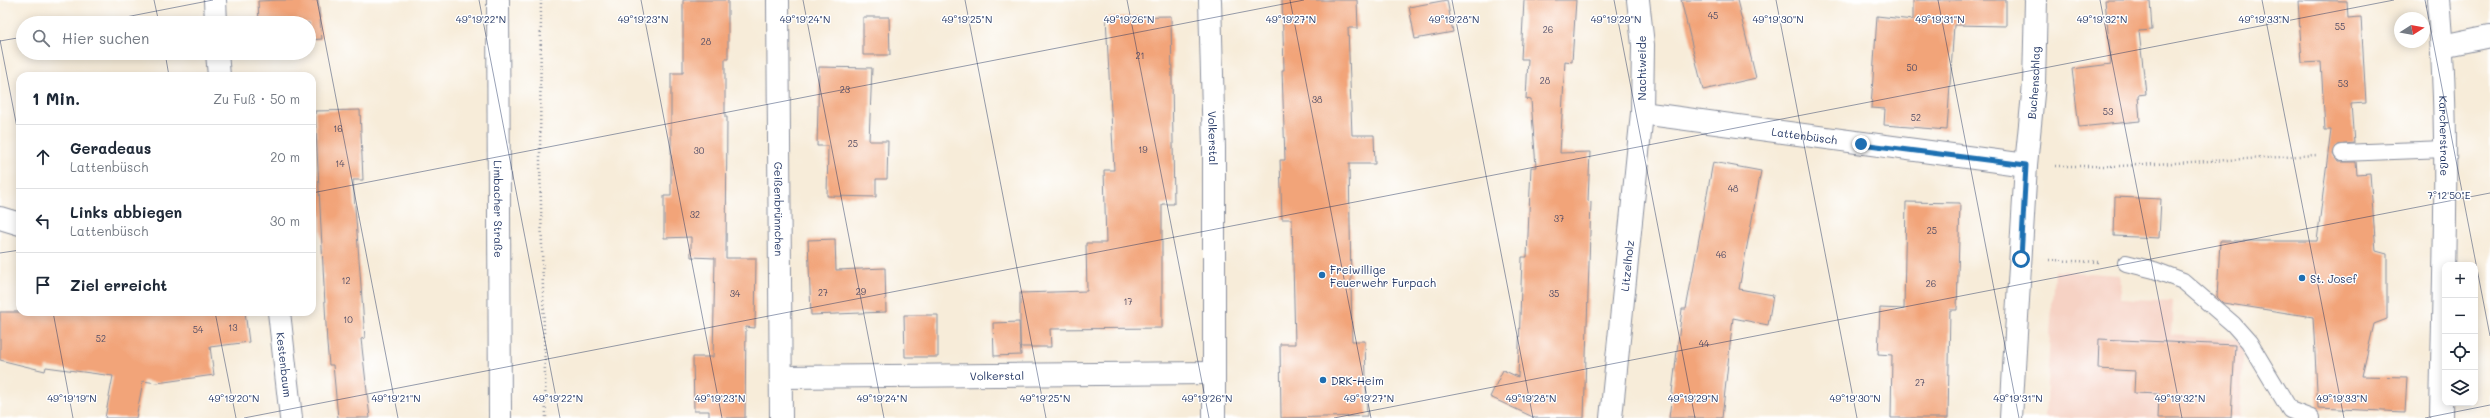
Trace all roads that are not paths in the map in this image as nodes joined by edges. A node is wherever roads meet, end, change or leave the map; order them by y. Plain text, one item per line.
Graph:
1 (215, 0) edge
2 (498, 0) edge
3 (778, 0) edge
4 (1210, 0) edge
5 (1638, 0) edge
6 (2036, 0) edge
7 (2438, 0) edge
8 (216, 16) edge
9 (2490, 36) edge
10 (2442, 46) junction
11 (218, 60) edge
12 (219, 72) edge
13 (1642, 113) junction
14 (2445, 149) junction
15 (2342, 153) road end
16 (2026, 165) junction
17 (0, 218) edge
18 (16, 223) edge
19 (2126, 263) road end
20 (279, 316) edge
21 (1213, 373) junction
22 (782, 377) junction
23 (291, 418) edge
24 (500, 418) edge
25 (781, 418) edge
26 (1214, 418) edge
27 (1611, 418) edge
28 (2011, 418) edge
29 (2311, 418) edge
30 (2441, 418) edge

1 - 8 street
2 - 24 street, Limbacher Straße
3 - 22 street, Geißenbrünnchen
4 - 21 street, Volkerstal
5 - 13 street, Nachtweide
6 - 16 street, Buchenschlag
7 - 10 street, Karcherstraße
9 - 10 street
10 - 14 street, Karcherstraße
11 - 12 street
13 - 16 street, Lattenbüsch
13 - 27 street, Litzelholz
14 - 15 lane
14 - 30 street, Karcherstraße
16 - 28 street
17 - 18 street
19 - 29 lane
20 - 23 street, Kestenbaum
21 - 22 street, Volkerstal
21 - 26 street, Volkerstal
22 - 25 street, Geißenbrünnchen

